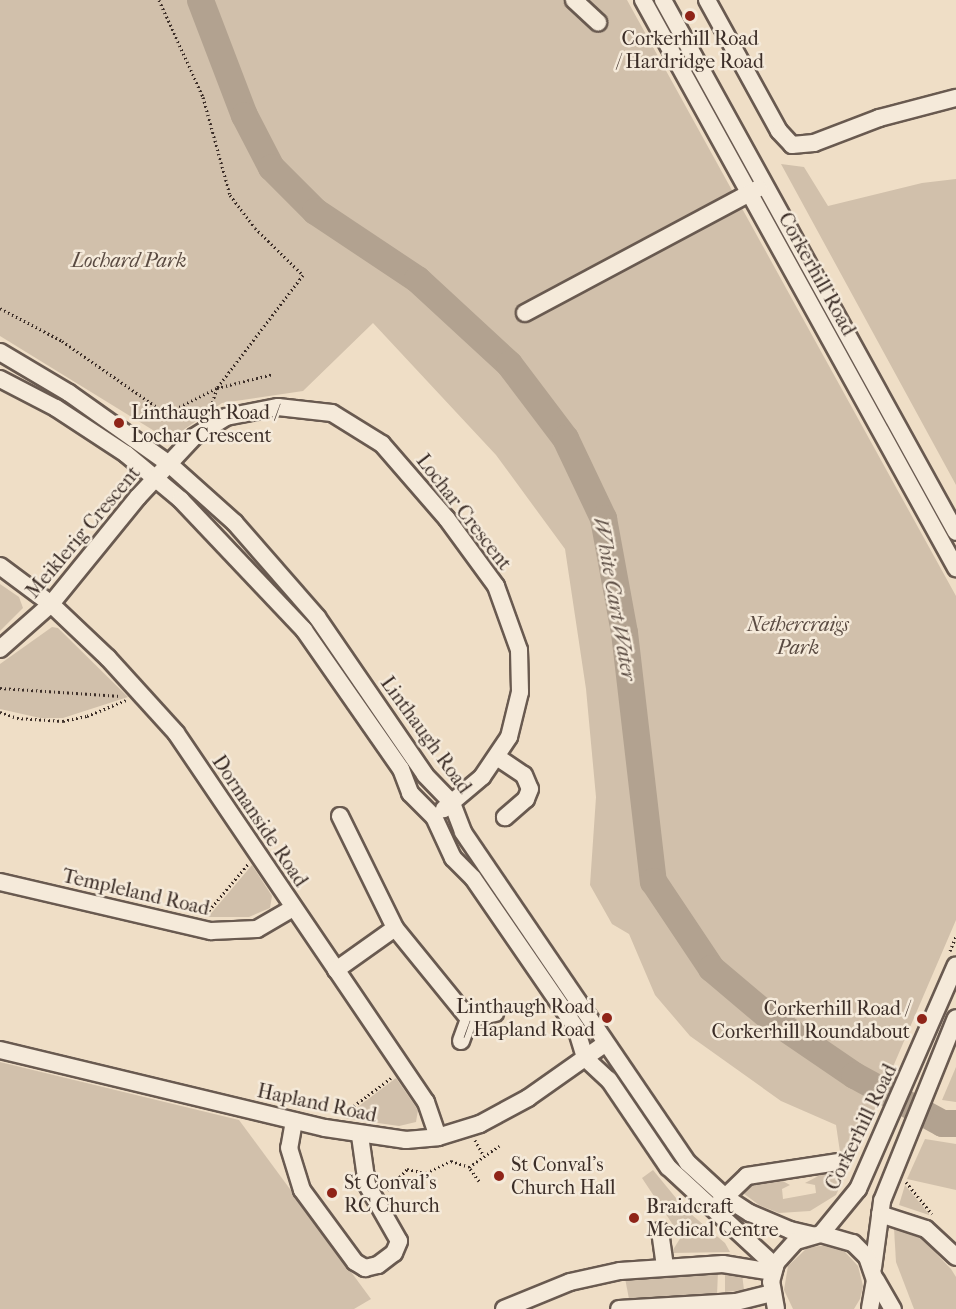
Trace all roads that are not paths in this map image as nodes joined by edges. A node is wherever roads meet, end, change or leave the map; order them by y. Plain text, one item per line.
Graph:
1 (574, 0) edge
2 (643, 0) edge
3 (663, 0) edge
4 (707, 0) edge
5 (598, 22) dead end
6 (956, 98) edge
7 (765, 185) junction
8 (749, 193) junction
9 (525, 314) dead end
10 (0, 352) edge
11 (0, 379) edge
12 (168, 463) junction
13 (154, 479) junction
14 (956, 532) edge
15 (0, 566) edge
16 (956, 568) edge
17 (51, 604) junction
18 (0, 649) edge
19 (497, 757) junction
20 (452, 803) junction
21 (340, 816) dead end
22 (434, 817) junction
23 (505, 817) dead end
24 (0, 882) edge
25 (293, 908) junction
26 (394, 928) junction
27 (956, 965) edge
28 (336, 970) junction
29 (495, 1013) dead end
30 (956, 1018) edge
31 (469, 1019) junction
32 (461, 1041) dead end
33 (606, 1043) junction
34 (0, 1050) edge
35 (585, 1059) junction
36 (896, 1107) junction
37 (917, 1116) junction
38 (294, 1121) junction
39 (360, 1136) junction
40 (438, 1137) junction
41 (839, 1162) dead end
42 (725, 1197) junction
43 (711, 1211) junction
44 (880, 1214) junction
45 (660, 1231) dead end
46 (817, 1234) junction
47 (956, 1257) edge
48 (665, 1265) junction
49 (774, 1269) junction
50 (874, 1274) junction
51 (771, 1293) junction
52 (504, 1309) edge
53 (619, 1309) edge
54 (776, 1309) edge
55 (870, 1309) edge
56 (893, 1309) edge

1 - 5 street
2 - 8 street, Corkerhill Road
3 - 7 street, Corkerhill Road
4 - 6 street
7 - 8 street
7 - 14 street, Corkerhill Road
8 - 9 street
8 - 16 street, Corkerhill Road
10 - 12 street, Linthaugh Road
11 - 13 street, Linthaugh Road
12 - 13 street, Meiklerig Crescent
12 - 19 street, Lochar Crescent
12 - 20 street, Linthaugh Road
13 - 17 street, Meiklerig Crescent
13 - 22 street, Linthaugh Road
15 - 17 street, Dormanside Road
17 - 18 street, Meiklerig Crescent
17 - 25 street, Dormanside Road
19 - 20 street, Lochar Crescent
19 - 23 street
20 - 22 street, Lochar Crescent
20 - 33 street, Linthaugh Road
21 - 26 street
22 - 35 street, Linthaugh Road
24 - 25 street, Templeland Road
25 - 28 street, Dormanside Road
26 - 28 street
26 - 31 street
27 - 36 street, Corkerhill Road
28 - 40 street, Dormanside Road
29 - 31 street
30 - 37 street
31 - 32 street
33 - 35 street, Hapland Road
33 - 42 street, Linthaugh Road
34 - 38 street, Hapland Road
35 - 40 street, Hapland Road
35 - 43 street
36 - 37 street
36 - 46 street, Corkerhill Road
37 - 44 street
38 - 39 street, Hapland Road
38 - 39 street
39 - 40 street, Hapland Road
41 - 42 street
42 - 43 street
42 - 46 street, Linthaugh Road
43 - 49 street
44 - 47 street
44 - 50 street
45 - 48 street
46 - 49 street, Corkerhill Road
46 - 50 street, Linthaugh Road
48 - 49 street
48 - 52 street
49 - 51 street
50 - 55 street
50 - 56 street, Linthaugh Road
51 - 53 street
51 - 54 street

